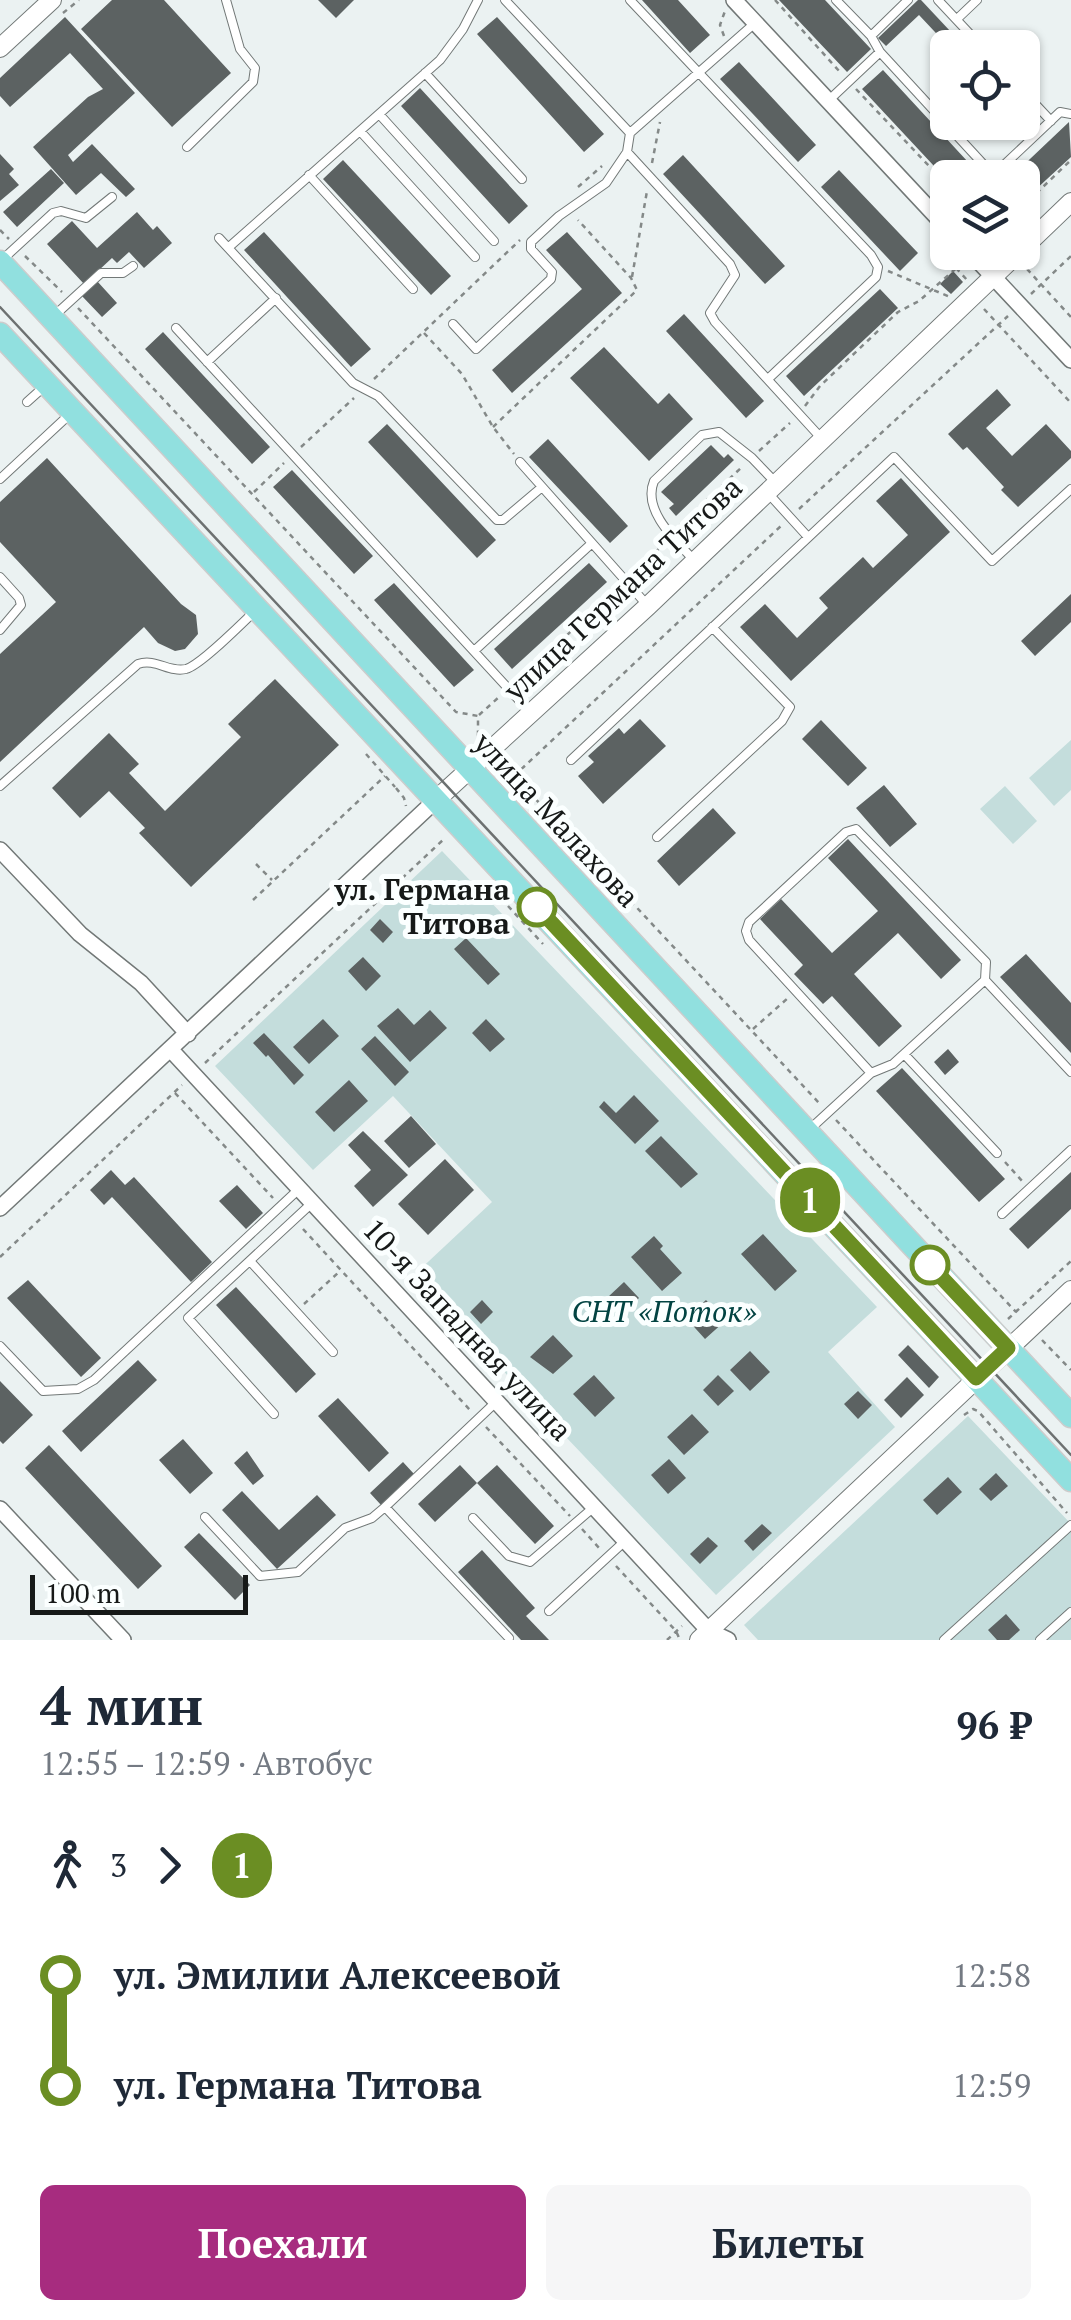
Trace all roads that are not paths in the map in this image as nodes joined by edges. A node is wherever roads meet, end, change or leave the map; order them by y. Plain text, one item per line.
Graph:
1 (52, 0) edge
2 (226, 0) edge
3 (478, 0) edge
4 (505, 0) edge
5 (630, 0) edge
6 (836, 0) edge
7 (908, 0) edge
8 (938, 0) edge
9 (977, 0) edge
10 (730, 5) edge
11 (957, 20) junction
12 (755, 22) junction
13 (966, 30) edge
14 (870, 36) junction
15 (0, 48) edge
16 (880, 52) junction
17 (425, 72) junction
18 (699, 75) junction
19 (827, 102) junction
20 (1040, 109) edge
21 (379, 114) junction
22 (1071, 114) edge
23 (1051, 120) junction
24 (360, 131) junction
25 (630, 132) junction
26 (187, 148) dead end
27 (627, 152) junction
28 (309, 176) junction
29 (522, 179) dead end
30 (112, 197) dead end
31 (1071, 202) edge
32 (930, 210) edge
33 (1040, 237) edge
34 (219, 238) dead end
35 (494, 240) dead end
36 (229, 247) junction
37 (8, 254) edge
38 (476, 256) dead end
39 (133, 266) dead end
40 (983, 270) edge
41 (1003, 270) edge
42 (993, 277) junction
43 (414, 289) dead end
44 (276, 298) junction
45 (52, 318) junction
46 (453, 324) dead end
47 (176, 328) dead end
48 (0, 334) edge
49 (1071, 360) edge
50 (208, 362) junction
51 (768, 379) junction
52 (47, 384) junction
53 (28, 402) dead end
54 (73, 412) junction
55 (822, 439) junction
56 (520, 462) road end
57 (0, 479) edge
58 (542, 487) junction
59 (772, 488) junction
60 (1071, 489) edge
61 (808, 537) junction
62 (591, 544) junction
63 (694, 561) junction
64 (0, 577) edge
65 (648, 606) junction
66 (258, 608) junction
67 (712, 627) junction
68 (0, 630) edge
69 (474, 651) junction
70 (531, 713) junction
71 (570, 760) dead end
72 (468, 770) junction
73 (0, 786) edge
74 (436, 799) junction
75 (658, 837) dead end
76 (0, 850) edge
77 (985, 980) junction
78 (188, 1034) junction
79 (171, 1050) junction
80 (904, 1054) junction
81 (1071, 1072) edge
82 (871, 1073) junction
83 (807, 1132) junction
84 (1071, 1150) edge
85 (998, 1154) road end
86 (299, 1189) junction
87 (312, 1203) junction
88 (0, 1208) edge
89 (1002, 1214) dead end
90 (250, 1261) junction
91 (1071, 1290) edge
92 (0, 1346) edge
93 (1008, 1348) junction
94 (333, 1352) dead end
95 (976, 1378) junction
96 (496, 1402) junction
97 (274, 1414) dead end
98 (1071, 1416) edge
99 (1071, 1480) edge
100 (385, 1507) junction
101 (594, 1507) junction
102 (0, 1509) edge
103 (205, 1518) dead end
104 (473, 1518) dead end
105 (1069, 1532) edge
106 (625, 1541) junction
107 (549, 1611) dead end
108 (1071, 1612) edge
109 (704, 1636) edge
110 (510, 1638) edge
111 (122, 1640) edge
112 (728, 1640) edge
113 (944, 1640) edge
114 (1040, 1640) edge

1 - 15 street
2 - 26 lane
3 - 17 lane
4 - 25 lane
5 - 18 lane
6 - 14 lane
7 - 14 lane
8 - 11 lane
9 - 11 lane
10 - 12 street
11 - 13 lane
12 - 18 lane
12 - 19 street
14 - 16 lane
16 - 19 lane
16 - 23 lane
17 - 21 lane
17 - 29 lane
18 - 25 lane
18 - 51 lane
19 - 32 street
20 - 23 lane
21 - 24 lane
21 - 35 lane
22 - 23 lane
24 - 28 lane
24 - 38 lane
25 - 27 lane
27 - 46 lane
27 - 51 lane
28 - 36 lane
28 - 43 lane
30 - 37 lane
31 - 33 street, улица Германа Титова
34 - 36 lane
36 - 44 lane
37 - 45 main road, улица Малахова
39 - 45 lane
40 - 42 street
41 - 42 street, улица Германа Титова
42 - 49 street
42 - 55 street, улица Германа Титова
44 - 50 lane
44 - 58 lane
45 - 72 main road, улица Малахова
47 - 50 lane
48 - 52 main road
50 - 69 lane
51 - 55 lane
52 - 53 lane
52 - 54 main road
54 - 57 lane
54 - 66 main road
55 - 59 street, улица Германа Титова
56 - 58 lane
58 - 62 lane
59 - 61 lane
59 - 63 street, улица Германа Титова
59 - 63 lane
60 - 61 lane
61 - 67 lane
62 - 65 lane
62 - 69 lane
63 - 65 street, улица Германа Титова
64 - 68 lane
65 - 70 street, улица Германа Титова
66 - 73 lane
66 - 74 main road
67 - 71 lane
67 - 75 lane
69 - 70 lane
70 - 72 street, улица Германа Титова
72 - 74 street, улица Германа Титова
72 - 83 main road, улица Малахова
74 - 78 street, улица Германа Титова
74 - 95 main road
76 - 78 street
77 - 80 lane
77 - 81 lane
77 - 82 lane
78 - 79 street, улица Германа Титова
79 - 86 street, 10-я Западная улица
79 - 88 street, улица Германа Титова
80 - 82 lane
80 - 85 lane
82 - 83 lane
83 - 93 main road, улица Малахова
84 - 89 lane
86 - 87 street, 10-я Западная улица
86 - 92 lane
87 - 90 lane
87 - 96 street, 10-я Западная улица
90 - 94 lane
90 - 97 lane
91 - 93 street
93 - 95 street
93 - 98 main road, улица Малахова
95 - 99 main road
95 - 109 street
96 - 100 lane
96 - 101 street, 10-я Западная улица
100 - 103 lane
100 - 110 lane
101 - 104 lane
101 - 106 street, 10-я Западная улица
102 - 111 street
105 - 113 lane
106 - 107 lane
106 - 109 street, 10-я Западная улица
108 - 114 lane
109 - 112 street, 10-я Западная улица

